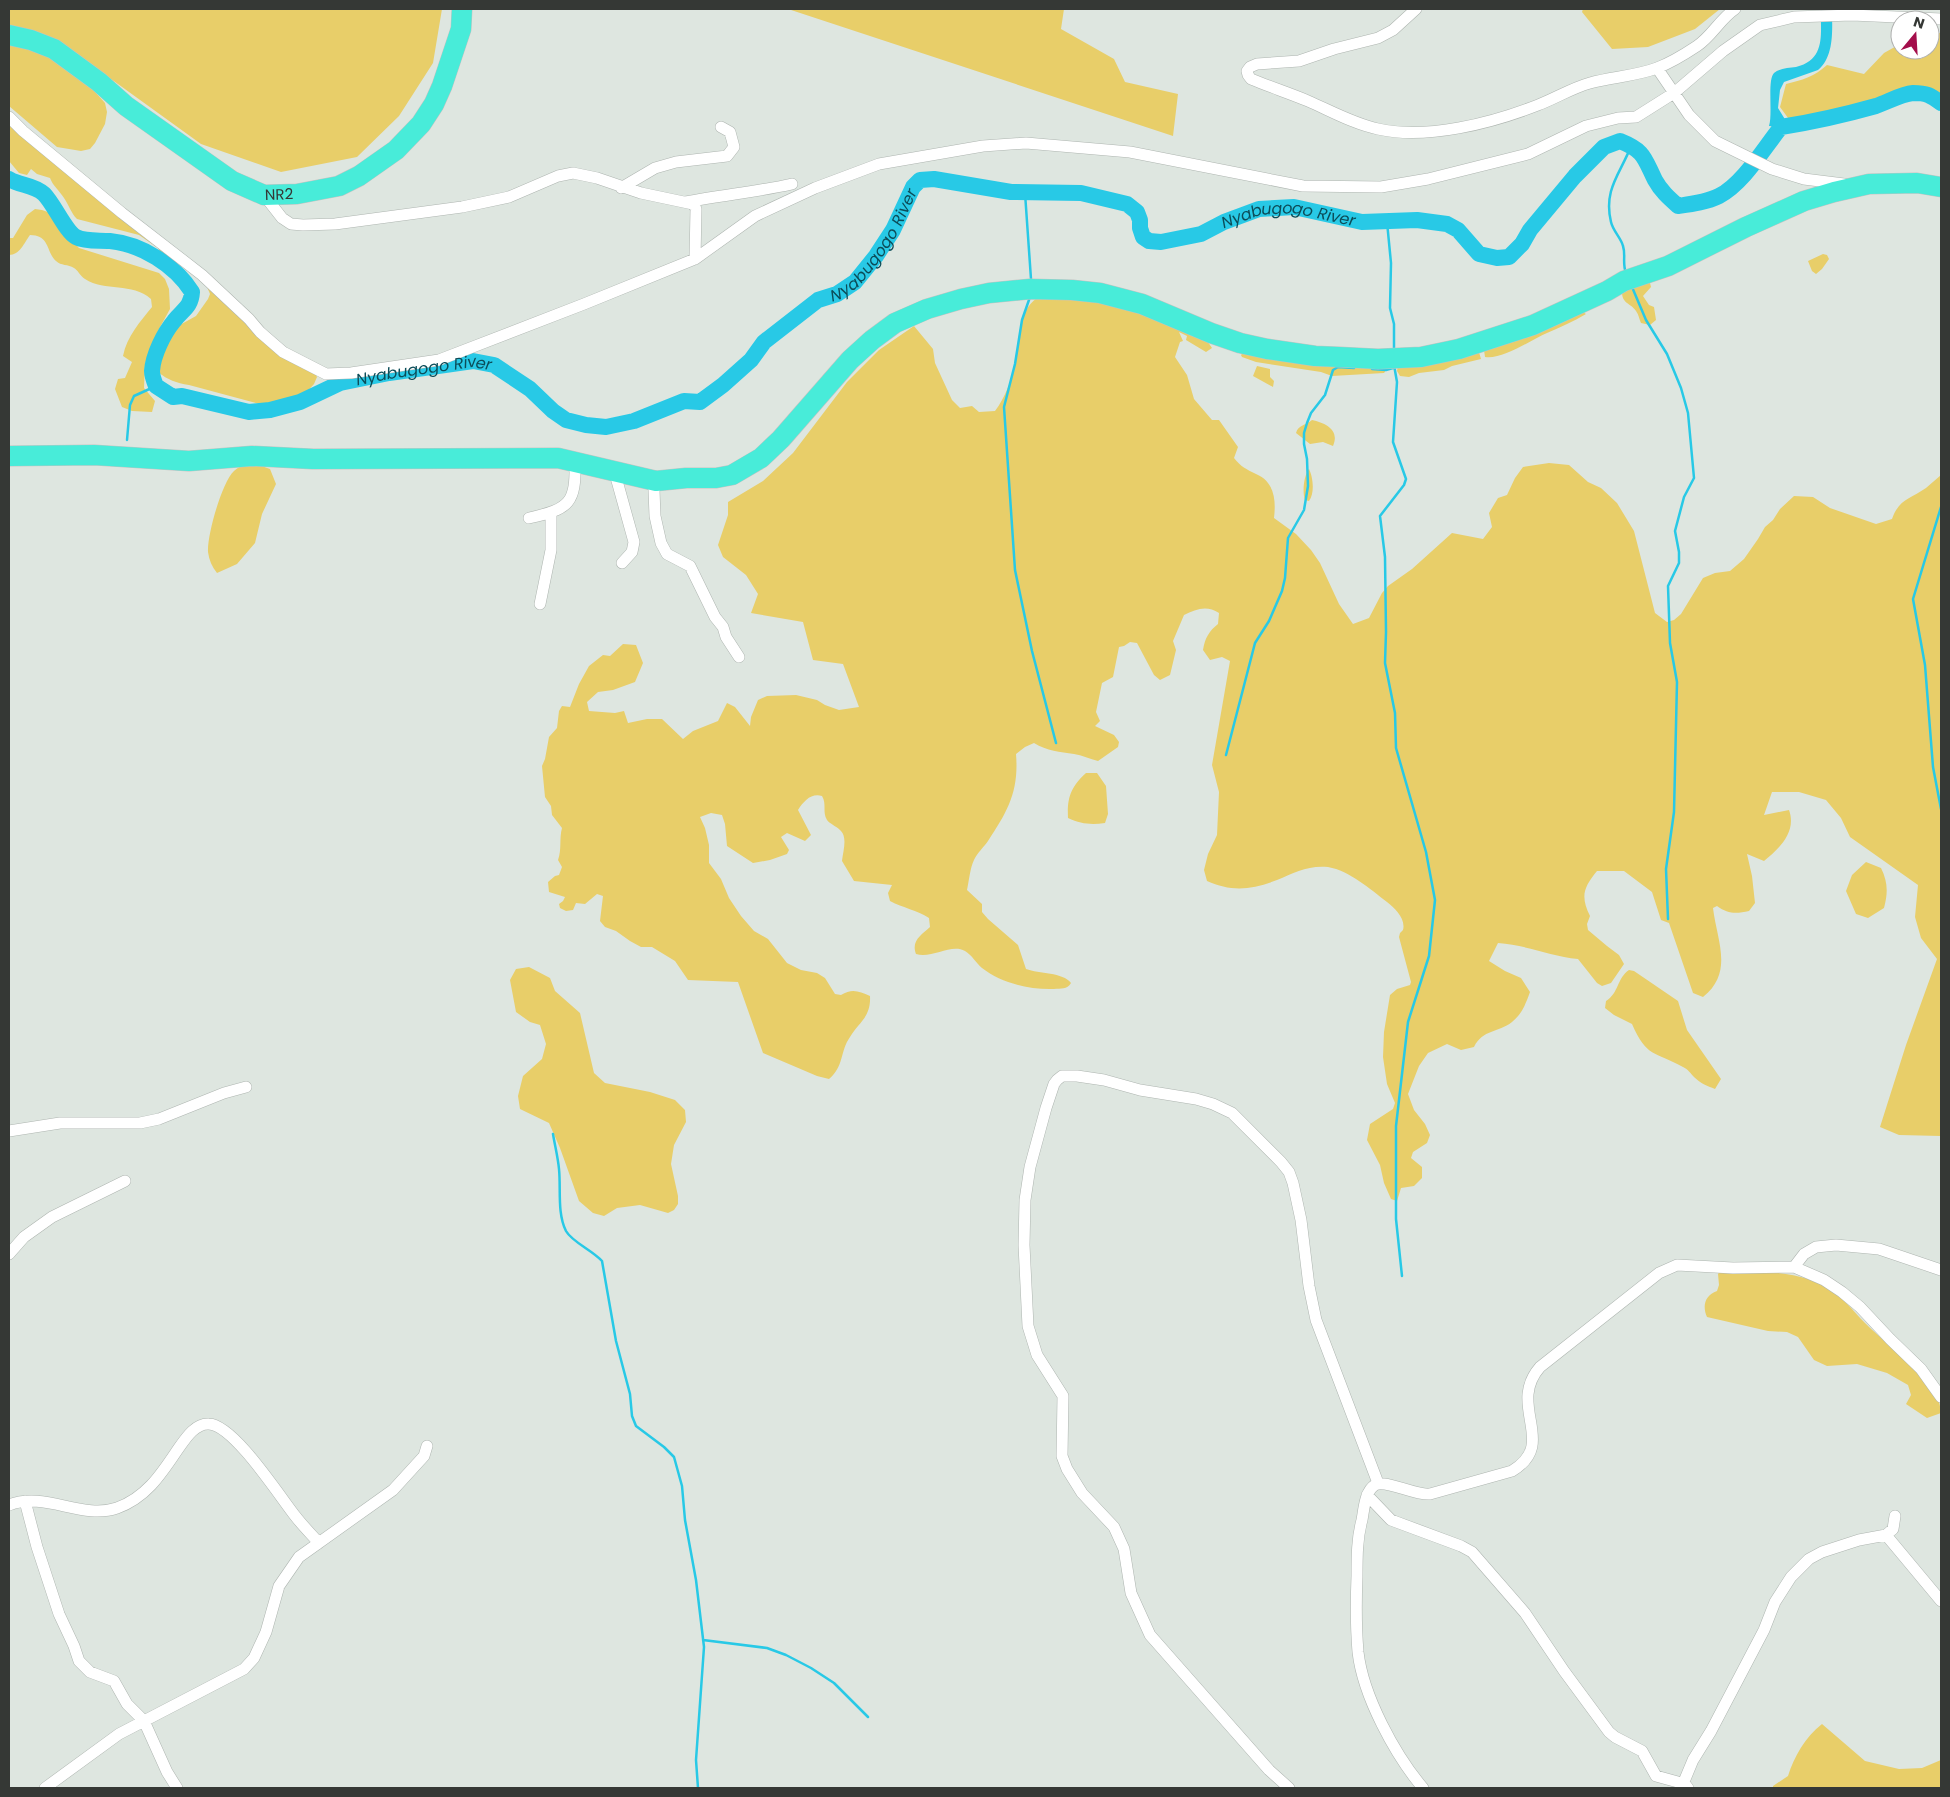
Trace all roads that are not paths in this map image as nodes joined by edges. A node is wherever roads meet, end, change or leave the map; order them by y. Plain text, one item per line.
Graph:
1 (462, 9) edge
2 (1416, 9) edge
3 (1734, 9) edge
4 (1890, 14) edge
5 (9, 35) edge
6 (1657, 68) junction
7 (1674, 93) junction
8 (9, 118) edge
9 (721, 127) dead end
10 (792, 184) dead end
11 (1869, 184) junction
12 (1941, 187) edge
13 (621, 188) junction
14 (264, 194) junction
15 (686, 202) junction
16 (695, 259) junction
17 (9, 456) edge
18 (575, 461) junction
19 (614, 470) junction
20 (656, 481) junction
21 (551, 514) junction
22 (529, 518) dead end
23 (622, 563) dead end
24 (540, 604) dead end
25 (739, 657) dead end
26 (246, 1088) dead end
27 (9, 1131) edge
28 (125, 1181) dead end
29 (9, 1254) edge
30 (1794, 1267) junction
31 (1941, 1270) edge
32 (1941, 1398) edge
33 (427, 1446) dead end
34 (1378, 1483) junction
35 (1367, 1495) junction
36 (25, 1500) junction
37 (9, 1505) edge
38 (1894, 1516) dead end
39 (1886, 1536) junction
40 (319, 1543) junction
41 (1941, 1602) edge
42 (144, 1721) junction
43 (1686, 1786) edge
44 (45, 1788) edge
45 (177, 1788) edge
46 (1289, 1788) edge
47 (1423, 1788) edge

1 - 14 highway, NR2 / NR2
2 - 6 street
3 - 6 street
4 - 7 street
5 - 14 highway, NR2 / NR2
6 - 7 street
7 - 11 street
7 - 16 street
8 - 16 street
9 - 13 street
10 - 15 street
11 - 12 highway
11 - 20 highway
13 - 14 street
13 - 15 street
15 - 16 street
17 - 18 highway
18 - 19 highway
18 - 21 street
19 - 20 highway
19 - 23 street
20 - 25 street
21 - 22 street
21 - 24 street
26 - 27 street
28 - 29 street
30 - 31 street
30 - 32 street
30 - 34 street
33 - 40 street
34 - 35 street
34 - 46 street
35 - 43 street
35 - 47 street
36 - 37 street
36 - 40 street
36 - 42 street
38 - 39 street
39 - 41 street
39 - 43 street
40 - 42 street
42 - 44 street
42 - 45 street

